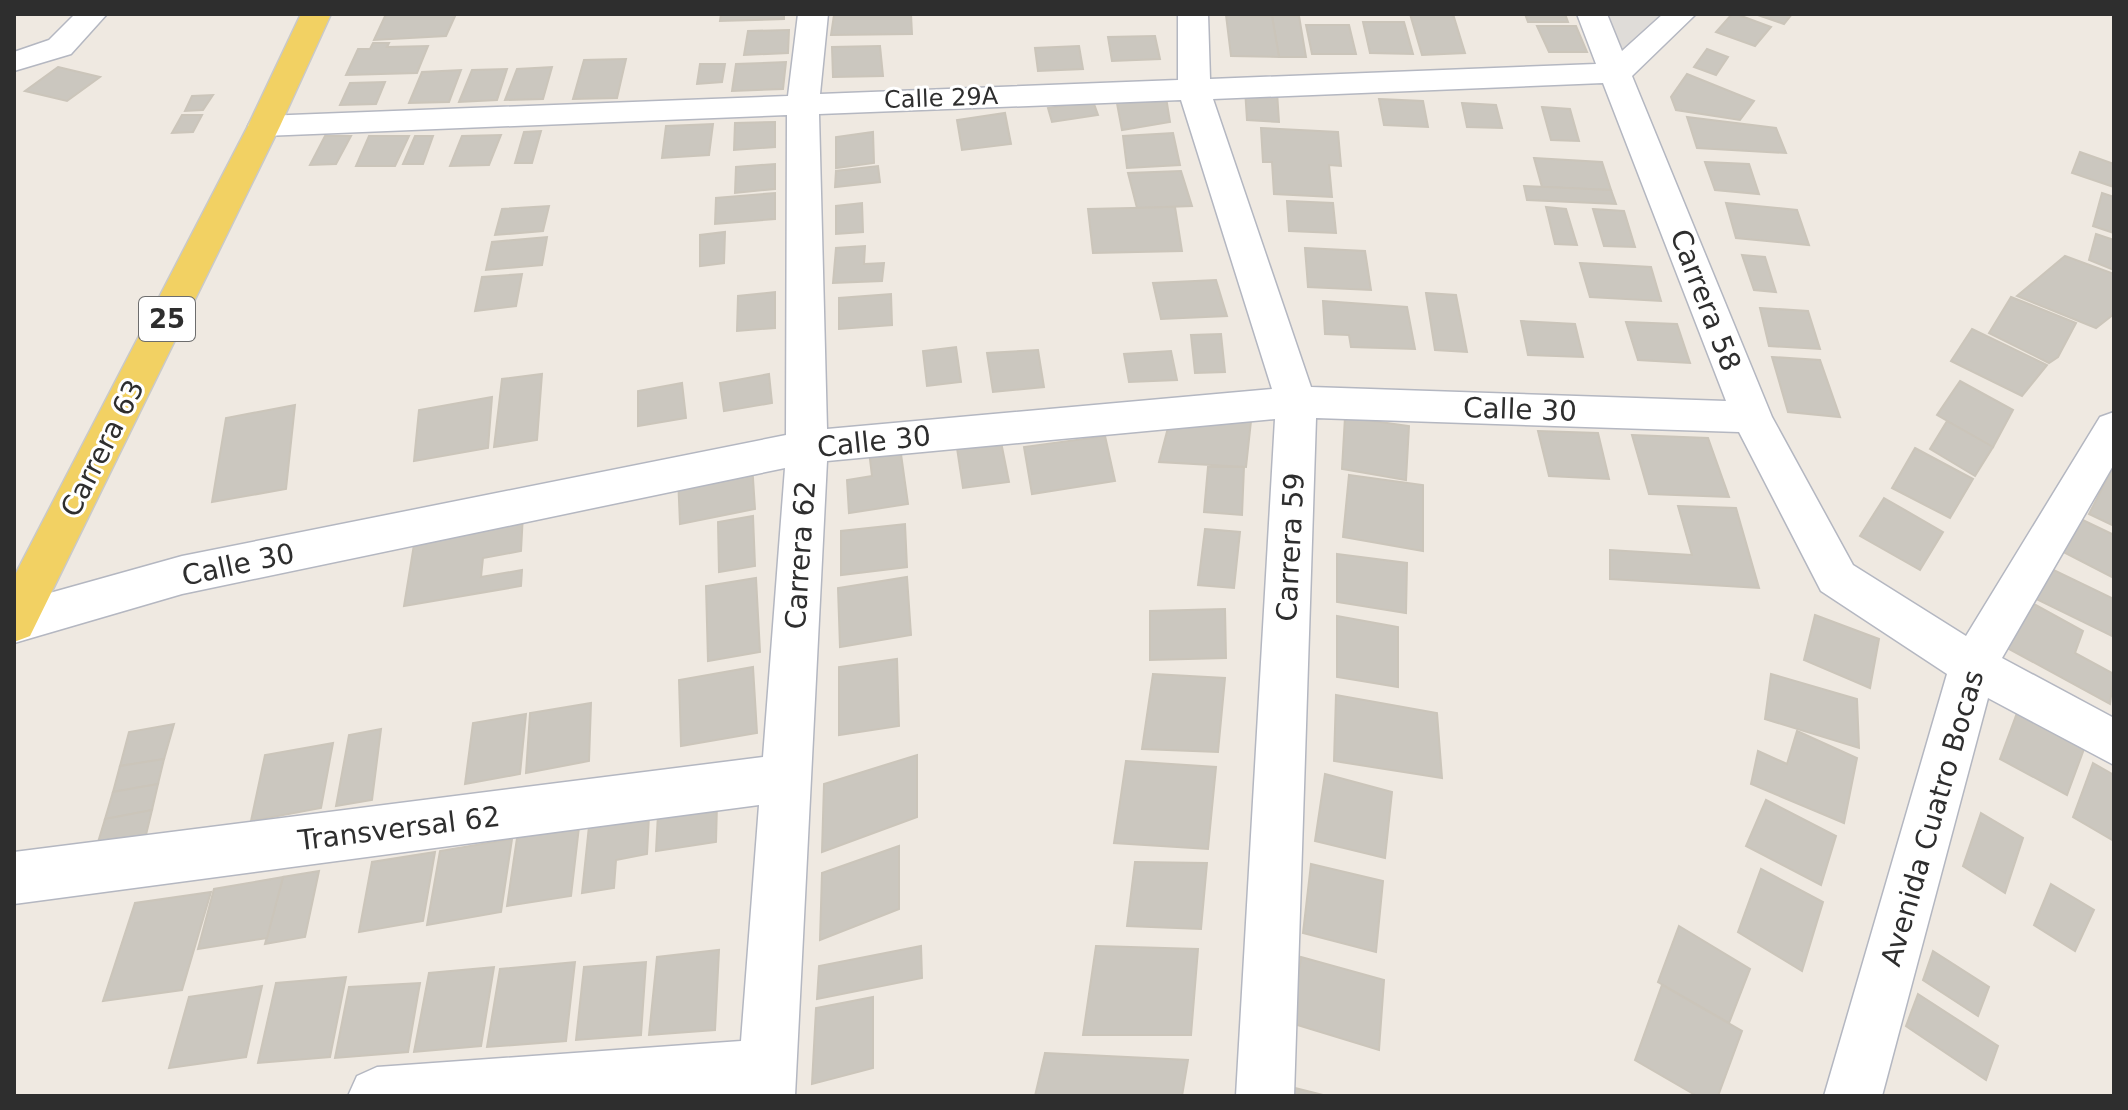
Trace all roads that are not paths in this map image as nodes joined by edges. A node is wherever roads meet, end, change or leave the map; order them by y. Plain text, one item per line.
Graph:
1 (92, 14) edge
2 (316, 14) edge
3 (813, 14) edge
4 (1193, 14) edge
5 (1592, 14) edge
6 (1681, 14) edge
7 (14, 62) edge
8 (1617, 73) junction
9 (1194, 90) junction
10 (803, 103) junction
11 (264, 126) junction
12 (1296, 402) junction
13 (1752, 417) junction
14 (2114, 428) edge
15 (807, 447) junction
16 (14, 622) edge
17 (1973, 666) junction
18 (2114, 743) edge
19 (784, 778) junction
20 (14, 878) edge
21 (767, 1082) edge
22 (1863, 1091) edge
23 (377, 1096) edge
24 (1265, 1096) edge

1 - 7 street
2 - 11 main road, Carrera 63 / 25
3 - 10 street, Carrera 62
4 - 9 street, Carrera 59
5 - 8 street, Carrera 58
6 - 8 street
8 - 9 street, Calle 29A
8 - 13 street, Carrera 58
9 - 10 street, Calle 29A
9 - 12 street, Carrera 59
10 - 11 street, Calle 29A
10 - 15 street, Carrera 62
11 - 16 main road, Carrera 63 / 25
12 - 13 street, Calle 30
12 - 15 street, Calle 30
12 - 24 street, Carrera 59
13 - 17 street, Carrera 58
14 - 17 street, Avenida Cuatro Bocas
15 - 16 street, Calle 30
15 - 19 street, Carrera 62
17 - 18 street
17 - 22 street, Avenida Cuatro Bocas
19 - 20 street, Transversal 62
19 - 21 street, Carrera 62
21 - 23 street

